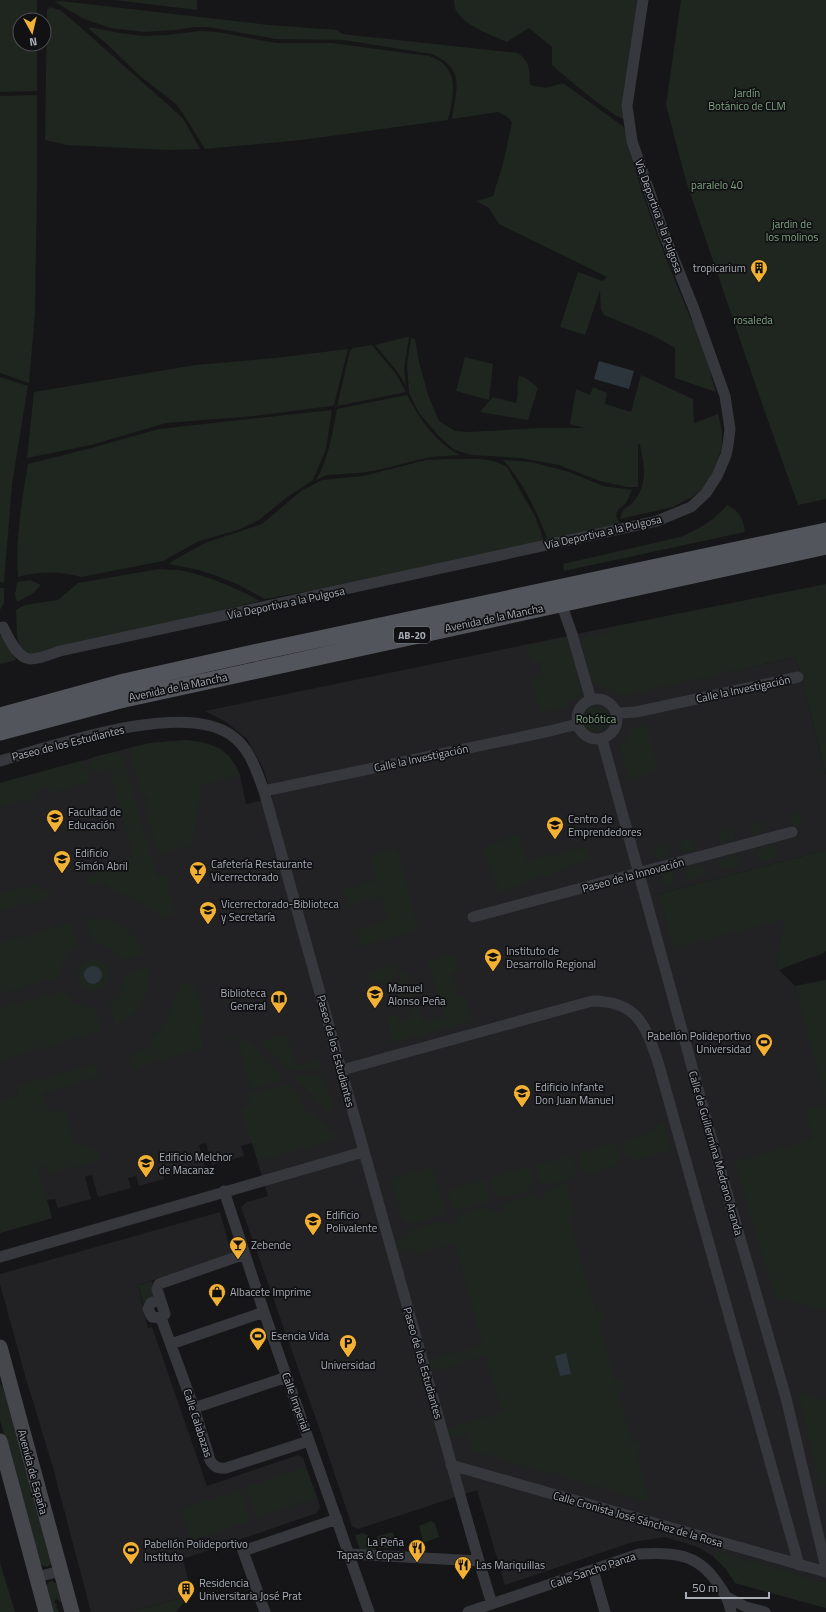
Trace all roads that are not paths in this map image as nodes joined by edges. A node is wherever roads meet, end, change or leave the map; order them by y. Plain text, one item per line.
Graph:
1 (643, 0) edge
2 (826, 530) edge
3 (826, 546) edge
4 (561, 604) junction
5 (3, 627) dead end
6 (798, 677) dead end
7 (591, 700) junction
8 (616, 713) junction
9 (0, 716) edge
10 (578, 724) junction
11 (0, 732) edge
12 (602, 739) junction
13 (0, 761) edge
14 (264, 791) junction
15 (792, 832) dead end
16 (639, 873) junction
17 (473, 917) dead end
18 (342, 1070) junction
19 (363, 1152) junction
20 (224, 1191) junction
21 (245, 1254) junction
22 (0, 1257) edge
23 (264, 1312) junction
24 (171, 1344) junction
25 (0, 1347) edge
26 (4, 1374) edge
27 (287, 1377) junction
28 (194, 1408) junction
29 (0, 1441) edge
30 (309, 1441) junction
31 (451, 1464) junction
32 (337, 1519) junction
33 (349, 1554) junction
34 (478, 1561) junction
35 (799, 1565) junction
36 (826, 1568) edge
37 (60, 1570) junction
38 (593, 1570) junction
39 (826, 1572) edge
40 (37, 1577) junction
41 (727, 1597) junction
42 (498, 1606) edge
43 (46, 1612) edge
44 (72, 1612) edge
45 (265, 1612) edge
46 (369, 1612) edge
47 (468, 1612) edge
48 (605, 1612) edge
49 (731, 1612) edge
50 (765, 1612) edge

1 - 5 street, Vía Deportiva a la Pulgosa
2 - 9 main road, Avenida de la Mancha / AB-20
3 - 4 main road, Avenida de la Mancha / AB-20
4 - 7 street
4 - 11 main road, Avenida de la Mancha / AB-20
6 - 8 street, Calle la Investigación
7 - 8 street
7 - 10 street
8 - 12 street
10 - 12 street
10 - 14 street, Calle la Investigación
12 - 16 street, Calle de Guillermina Medrano Aranda
13 - 14 street, Paseo de los Estudiantes
14 - 18 street, Paseo de los Estudiantes
15 - 16 street, Paseo de la Innovación
16 - 17 street, Paseo de la Innovación
16 - 36 street, Calle de Guillermina Medrano Aranda
18 - 19 street, Paseo de los Estudiantes
18 - 35 street
19 - 20 street
19 - 31 street, Paseo de los Estudiantes
20 - 21 street, Calle Imperial
20 - 22 street
21 - 23 street, Calle Imperial
21 - 24 street, Calle Calabazas
23 - 24 street
23 - 27 street, Calle Imperial
24 - 28 street, Calle Calabazas
25 - 26 main road, Avenida de España
26 - 37 main road, Avenida de España
27 - 28 street
27 - 30 street, Calle Imperial
28 - 30 street, Calle Calabazas
29 - 40 main road
30 - 32 street, Calle Imperial
31 - 34 street, Paseo de los Estudiantes
31 - 35 street, Calle Cronista José Sánchez de la Rosa
32 - 33 street, Calle Imperial
32 - 45 street
33 - 34 street
33 - 46 street, Calle Imperial
34 - 42 street, Paseo de los Estudiantes
35 - 39 street, Calle Cronista José Sánchez de la Rosa
37 - 40 street
37 - 44 main road, Avenida de España
38 - 41 street, Calle Sancho Panza
38 - 42 street, Calle Sancho Panza
38 - 48 street
40 - 43 main road
41 - 49 street
41 - 50 street
42 - 47 street, Calle Sancho Panza

